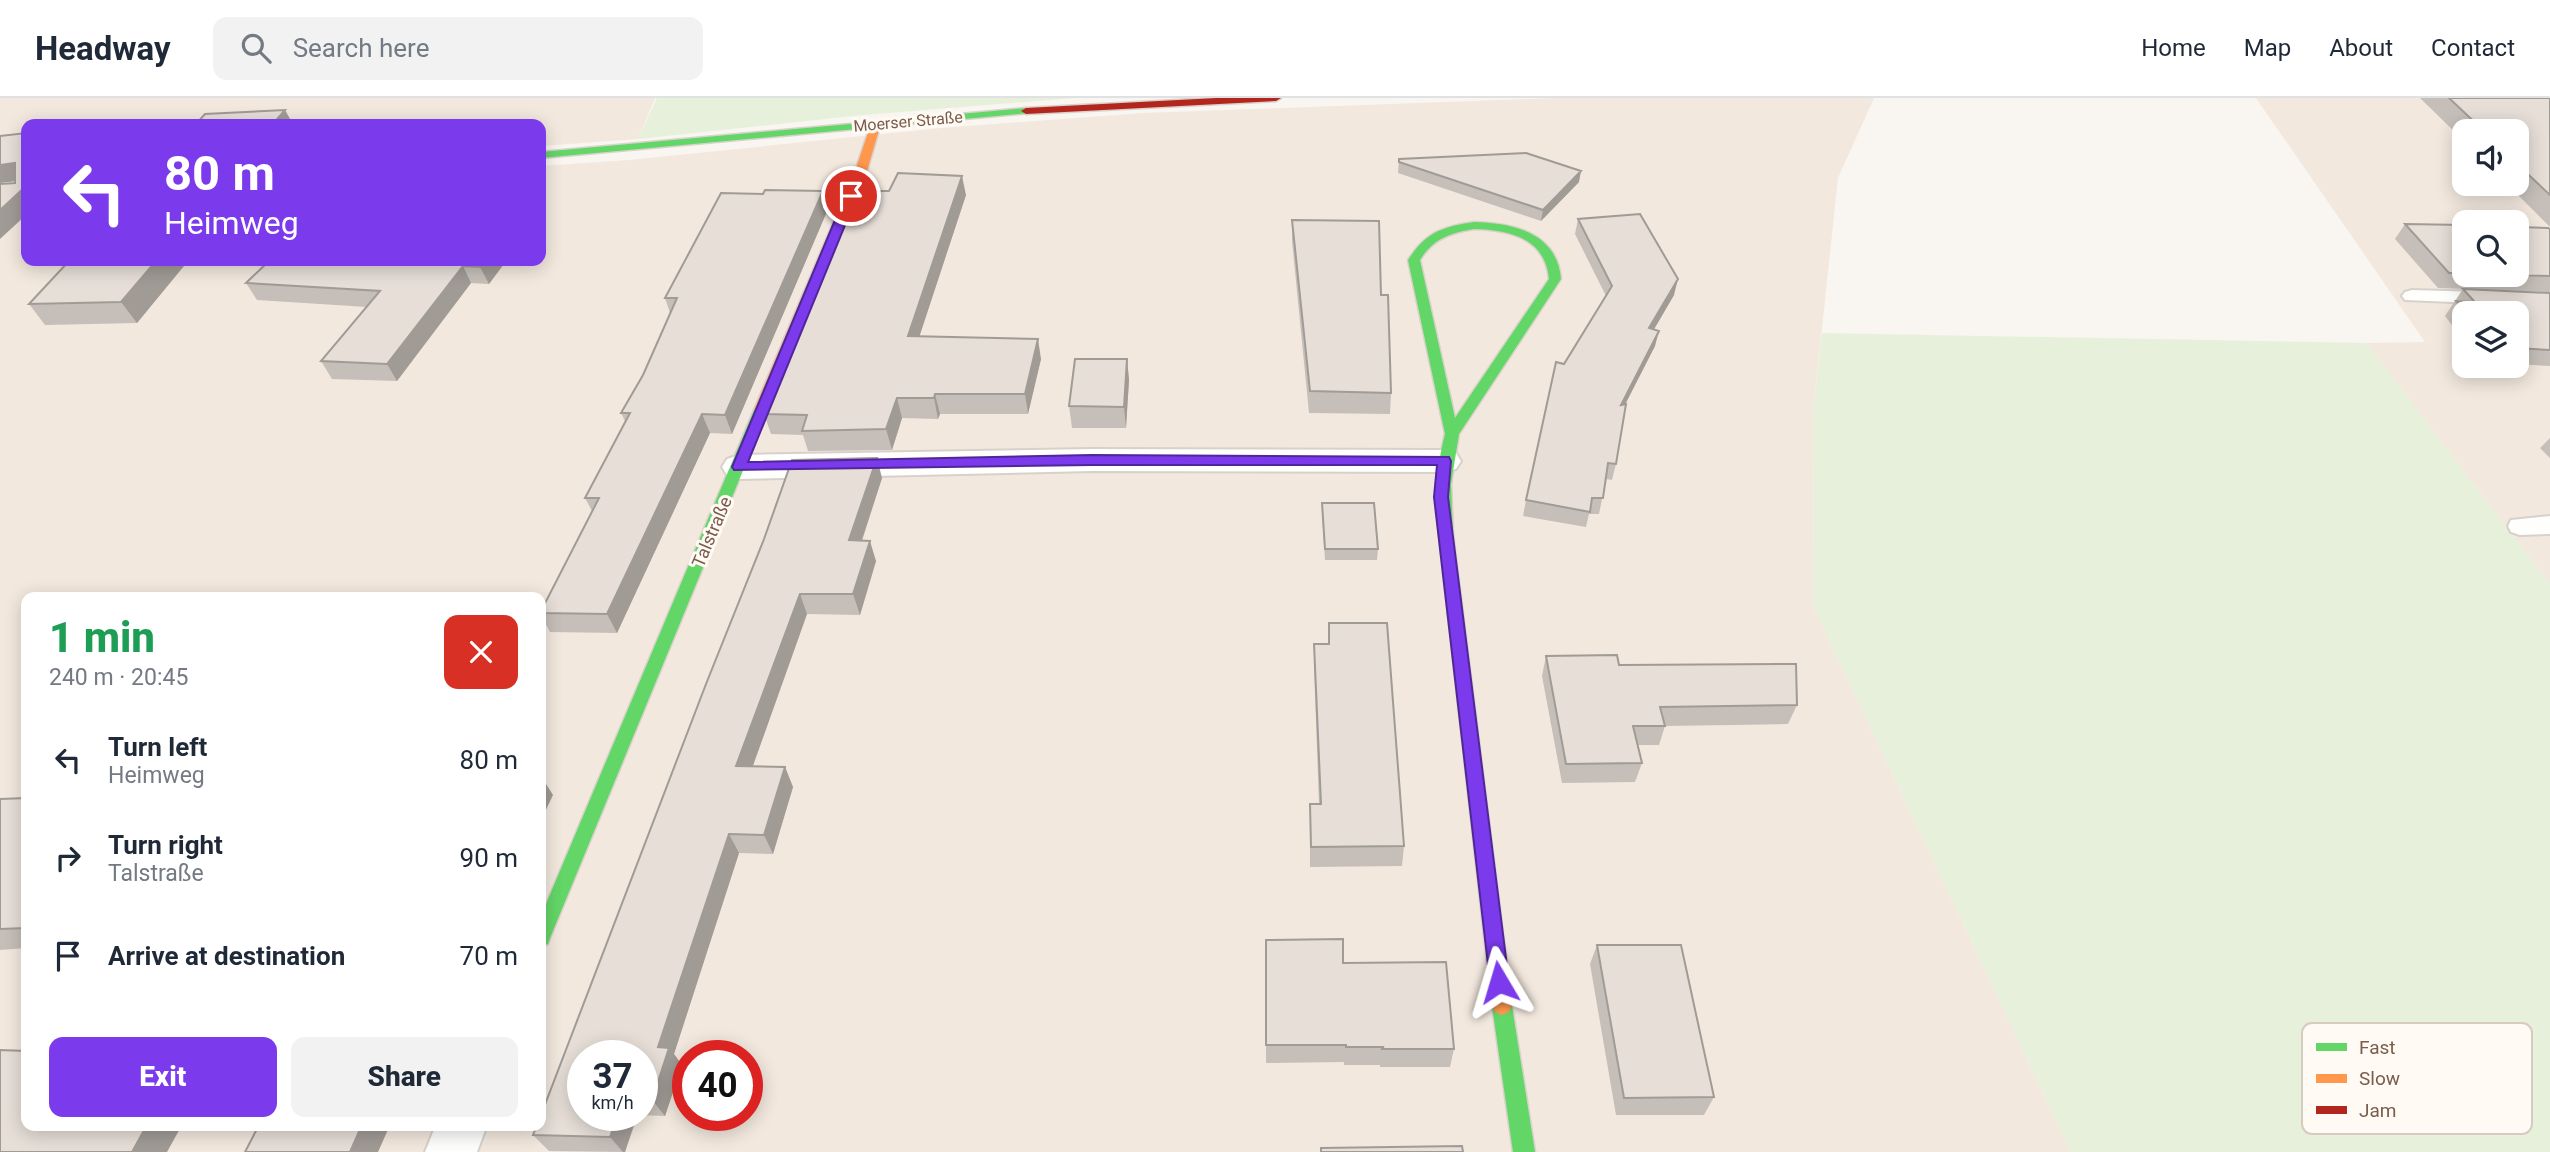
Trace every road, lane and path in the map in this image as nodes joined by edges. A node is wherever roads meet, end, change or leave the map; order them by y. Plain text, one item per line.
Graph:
1 (1276, 98) edge
2 (876, 123) junction
3 (546, 155) edge
4 (2412, 296) dead end
5 (2550, 300) edge
6 (1448, 447) junction
7 (739, 467) junction
8 (2550, 525) edge
9 (2520, 526) dead end
10 (546, 926) edge
11 (460, 1131) edge
12 (451, 1152) edge
13 (1524, 1152) edge

1 - 2 street, Moerser Straße
2 - 3 street, Moerser Straße
2 - 7 street, Talstraße
4 - 5 lane
6 - 6 street
6 - 7 street
6 - 13 street
7 - 10 street, Talstraße
8 - 9 lane
11 - 12 street

